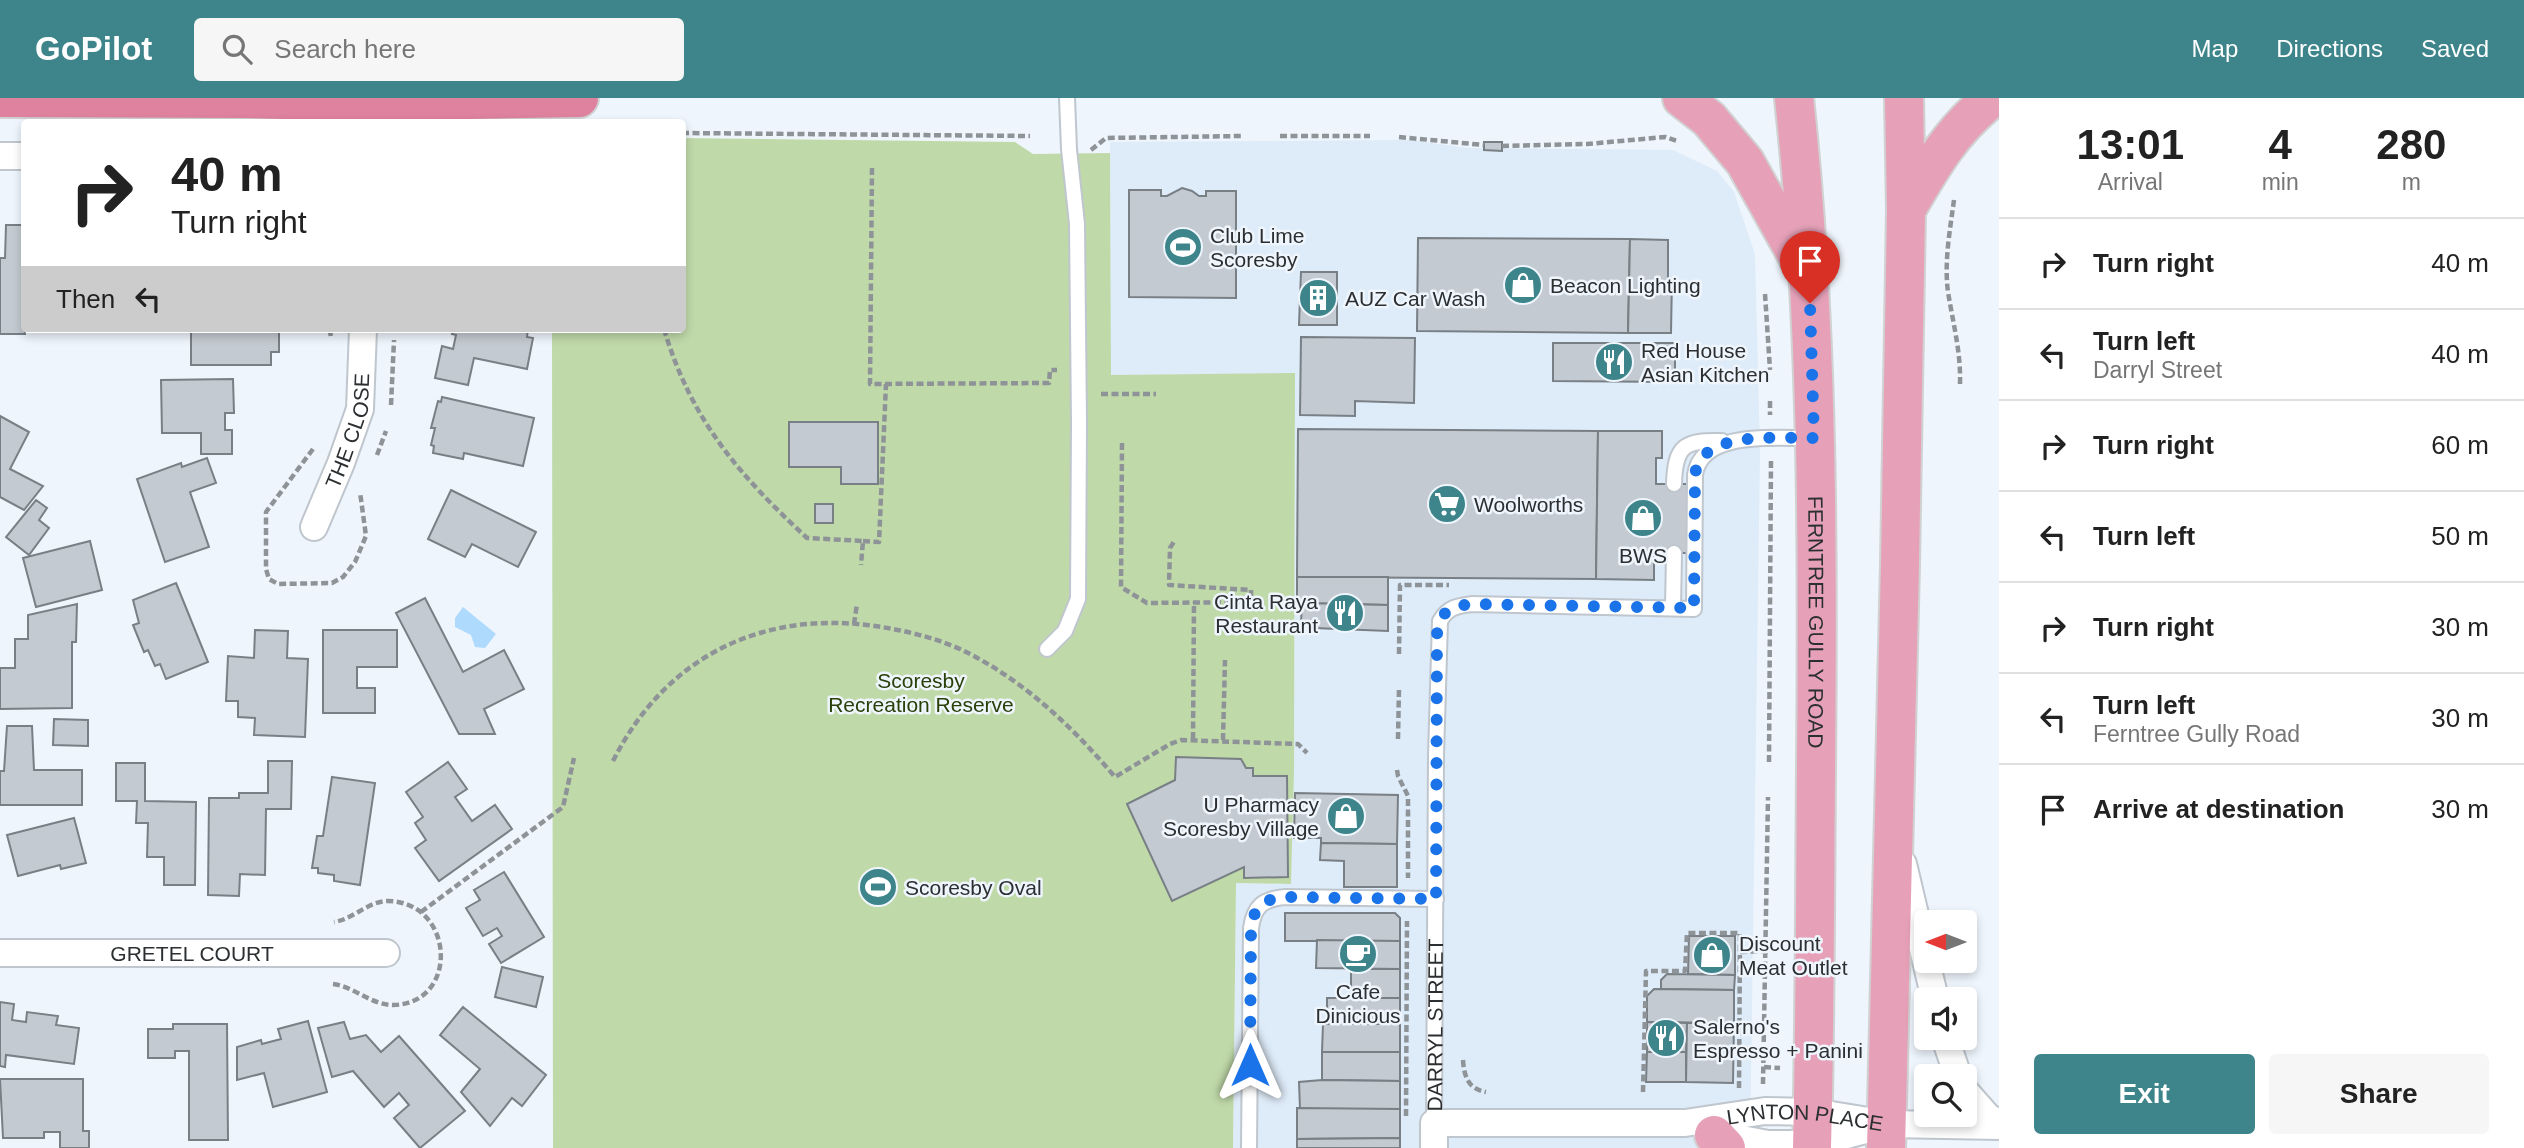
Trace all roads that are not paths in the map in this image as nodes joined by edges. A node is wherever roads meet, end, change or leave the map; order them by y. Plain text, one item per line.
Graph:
1 (0, 98) edge
2 (96, 98) edge
3 (579, 98) edge
4 (1067, 98) edge
5 (1682, 98) edge
6 (1794, 98) edge
7 (1903, 98) edge
8 (1992, 98) edge
9 (414, 100) edge
10 (363, 112) edge
11 (83, 119) edge
12 (0, 156) edge
13 (21, 156) edge
14 (1906, 210) junction
15 (1809, 277) junction
16 (363, 333) edge
17 (1814, 438) junction
18 (1743, 441) junction
19 (1674, 484) dead end
20 (314, 527) dead end
21 (1674, 553) dead end
22 (1673, 608) junction
23 (1047, 649) dead end
24 (1894, 825) junction
25 (1436, 899) junction
26 (0, 953) edge
27 (386, 953) dead end
28 (1932, 987) edge
29 (1977, 1105) edge
30 (1999, 1125) edge
31 (1708, 1135) edge
32 (1813, 1135) edge
33 (1434, 1136) edge
34 (1886, 1136) edge
35 (1249, 1148) edge

1 - 2 highway
2 - 10 highway
2 - 11 street
3 - 9 highway
4 - 23 lane
5 - 15 main road
6 - 15 main road, FERNTREE GULLY ROAD
7 - 14 main road
8 - 14 main road
9 - 10 highway
12 - 13 street
14 - 24 main road
15 - 17 main road, FERNTREE GULLY ROAD
16 - 20 street, THE CLOSE
17 - 18 lane
17 - 32 main road, FERNTREE GULLY ROAD
18 - 19 lane
18 - 22 lane
21 - 22 lane
22 - 25 lane, DARRYL STREET
24 - 28 street
24 - 34 main road
25 - 33 lane, DARRYL STREET
25 - 35 lane
26 - 27 street, GRETEL COURT
29 - 30 street
30 - 34 street, LYNTON PLACE
31 - 32 street, LYNTON PLACE
31 - 33 street, LYNTON PLACE
32 - 34 street, LYNTON PLACE

